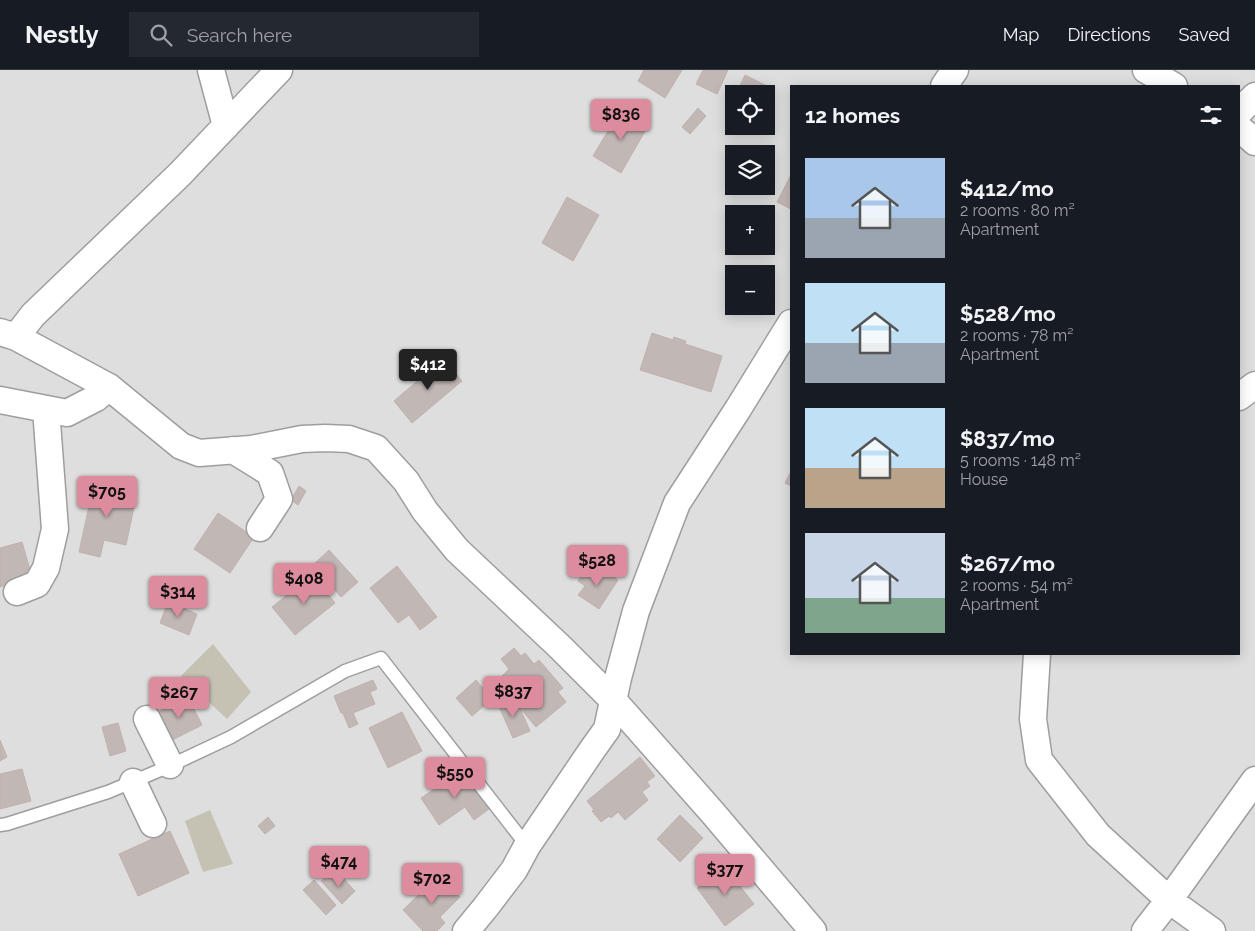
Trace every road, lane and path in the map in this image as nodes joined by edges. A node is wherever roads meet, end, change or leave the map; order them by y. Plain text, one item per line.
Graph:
1 (211, 70) edge
2 (279, 70) edge
3 (955, 70) edge
4 (1146, 70) edge
5 (945, 85) edge
6 (1172, 85) edge
7 (1255, 96) edge
8 (1240, 111) edge
9 (226, 126) junction
10 (1240, 129) edge
11 (1255, 142) edge
12 (790, 325) edge
13 (8, 334) edge
14 (1255, 385) edge
15 (110, 386) junction
16 (1240, 395) edge
17 (0, 400) edge
18 (46, 409) junction
19 (233, 450) junction
20 (260, 528) dead end
21 (17, 592) dead end
22 (1037, 655) edge
23 (614, 701) junction
24 (147, 719) dead end
25 (170, 766) junction
26 (1255, 780) edge
27 (133, 782) junction
28 (153, 824) dead end
29 (0, 825) edge
30 (527, 846) junction
31 (1169, 900) junction
32 (466, 931) edge
33 (813, 931) edge
34 (1145, 931) edge
35 (1212, 931) edge

1 - 9 street
2 - 9 street
3 - 5 street
4 - 6 street
7 - 8 street
9 - 13 street
10 - 11 street
12 - 23 street
13 - 15 street
14 - 16 street
15 - 18 street
15 - 19 street
17 - 18 street
18 - 21 street
19 - 20 street
19 - 23 street
22 - 31 street
23 - 30 street
23 - 33 street
24 - 25 street
25 - 27 lane
25 - 30 lane
26 - 31 street
27 - 28 street
27 - 29 lane
30 - 32 street
31 - 34 street
31 - 35 street

